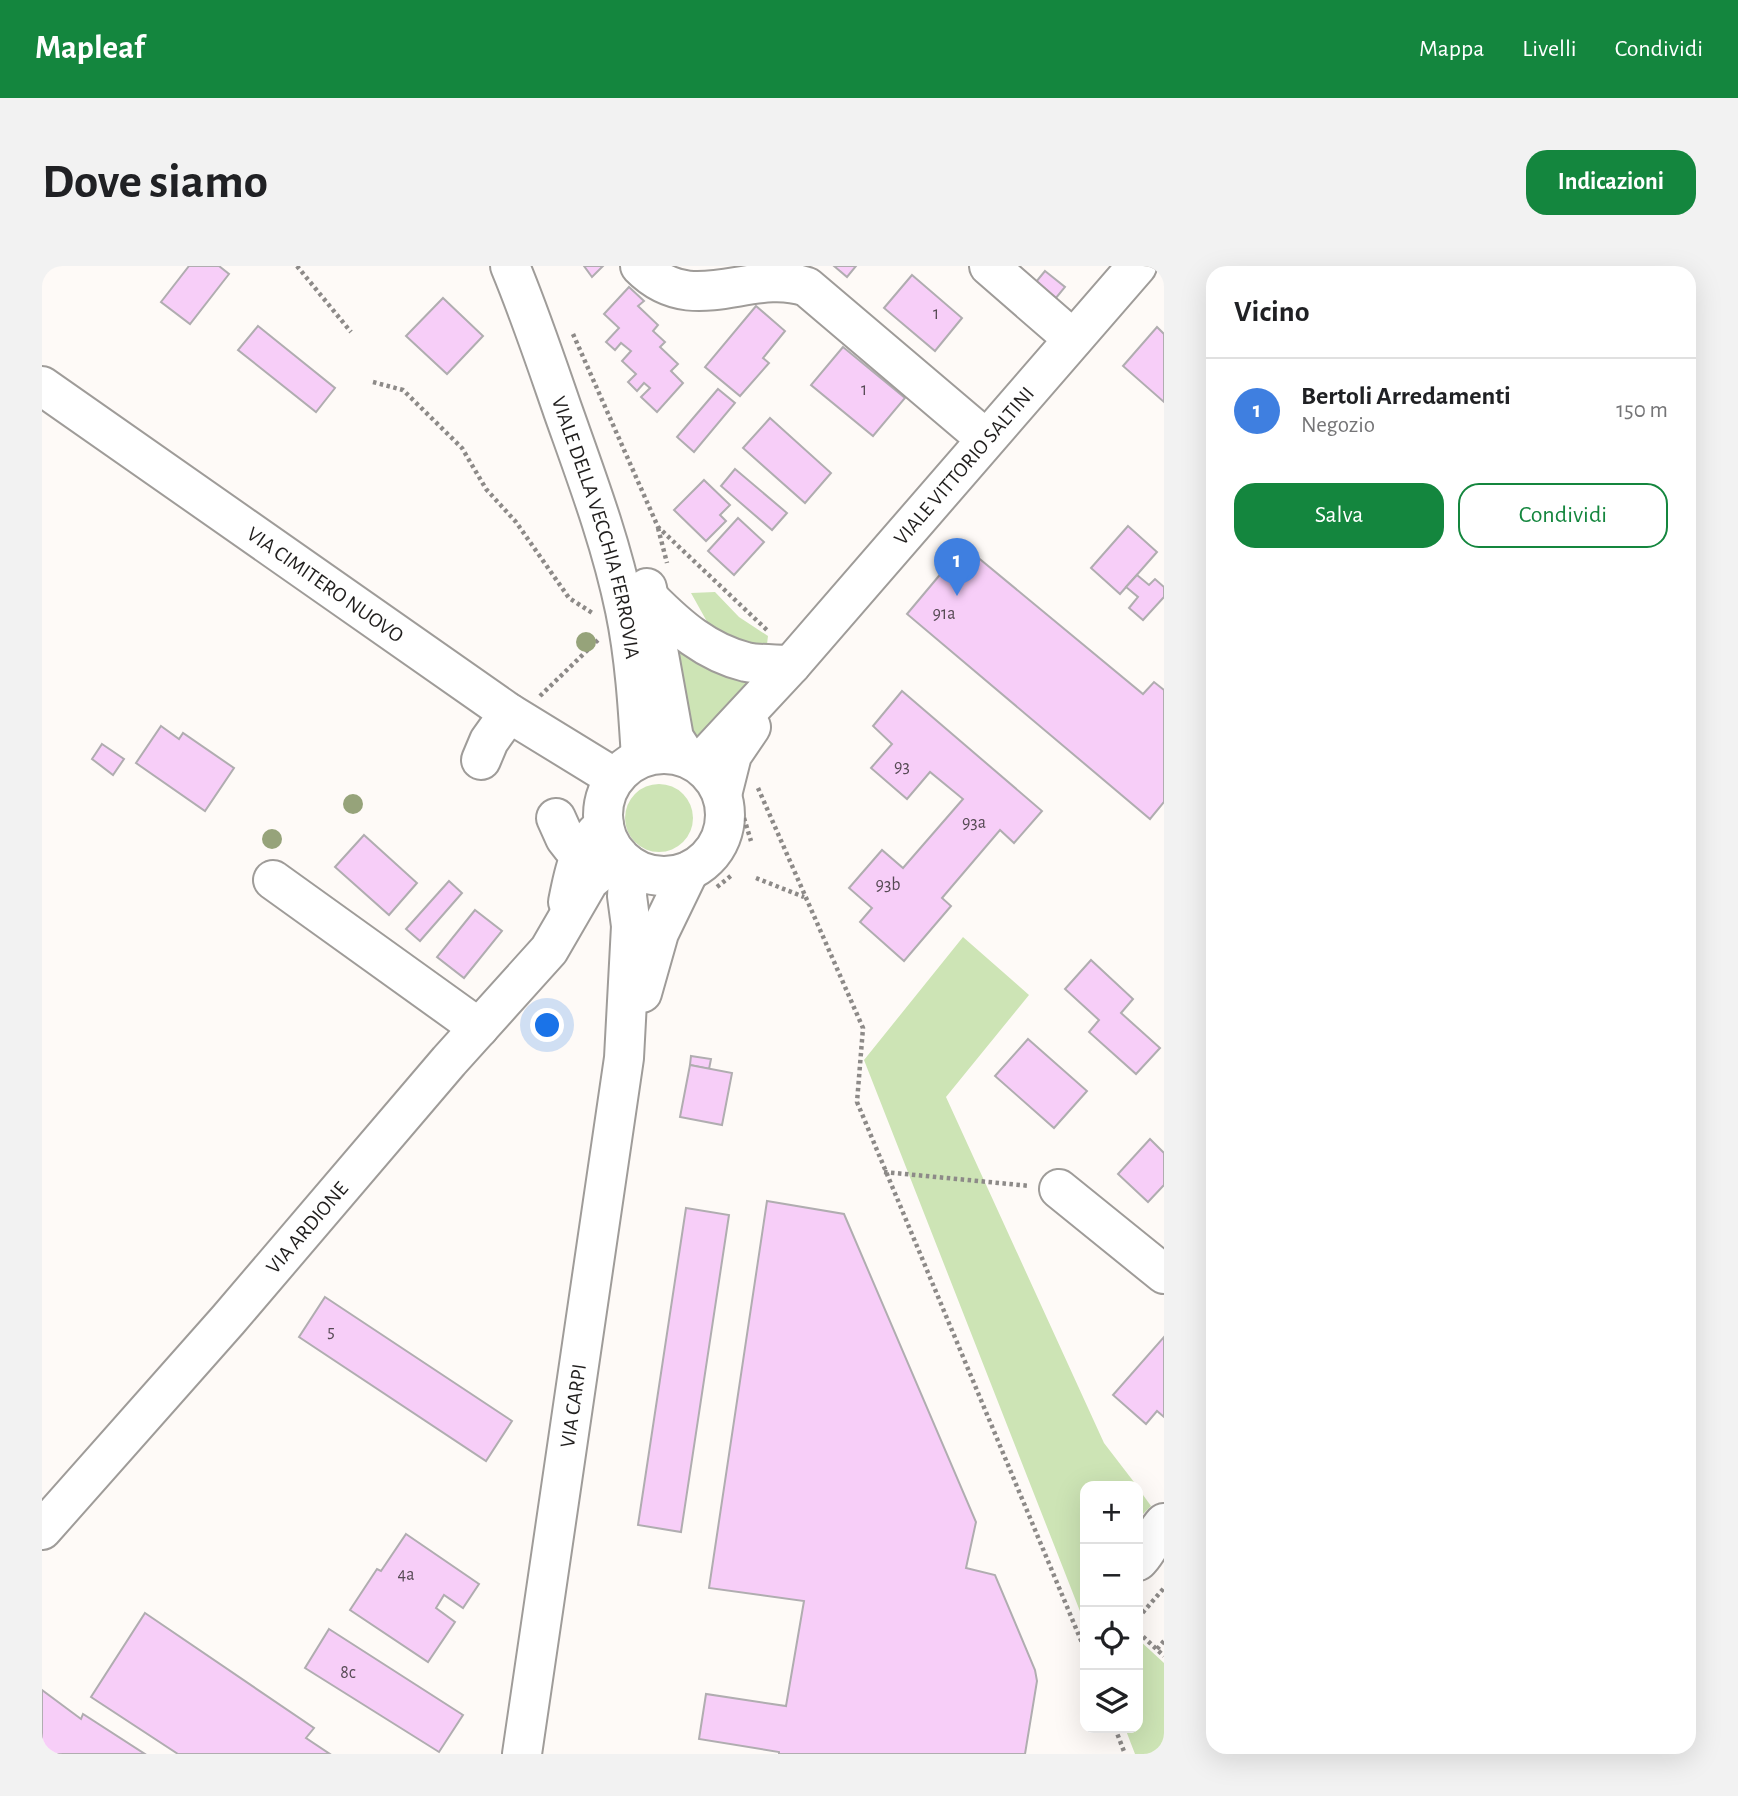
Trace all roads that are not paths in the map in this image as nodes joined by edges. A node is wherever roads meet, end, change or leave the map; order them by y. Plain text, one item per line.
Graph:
1 (510, 266) edge
2 (640, 266) edge
3 (989, 266) edge
4 (1137, 266) edge
5 (526, 304) junction
6 (1073, 339) junction
7 (42, 386) edge
8 (986, 439) junction
9 (650, 599) junction
10 (799, 655) junction
11 (513, 716) junction
12 (481, 760) dead end
13 (693, 761) junction
14 (628, 768) junction
15 (739, 789) junction
16 (556, 818) dead end
17 (609, 849) junction
18 (689, 871) junction
19 (273, 880) dead end
20 (479, 1028) junction
21 (624, 1058) junction
22 (1059, 1189) road end
23 (1164, 1274) edge
24 (42, 1530) edge
25 (522, 1754) edge

1 - 5 street, VIALE DELLA VECCHIA FERROVIA
2 - 8 street
3 - 6 street
4 - 6 street, VIALE VITTORIO SALTINI
5 - 9 street, VIALE DELLA VECCHIA FERROVIA
5 - 14 street, VIALE DELLA VECCHIA FERROVIA
6 - 8 street, VIALE VITTORIO SALTINI
7 - 11 street, VIA CIMITERO NUOVO
8 - 10 street, VIALE VITTORIO SALTINI
9 - 10 street
9 - 13 street, VIALE DELLA VECCHIA FERROVIA
10 - 13 street, VIALE VITTORIO SALTINI
10 - 15 street, VIALE VITTORIO SALTINI
11 - 12 street
11 - 14 street, VIA CIMITERO NUOVO
13 - 14 street
13 - 15 street
14 - 17 street
15 - 18 street
16 - 17 street
17 - 18 street
17 - 20 street, VIA ARDIONE
17 - 21 street, VIA CARPI
18 - 21 street, VIA CARPI
19 - 20 street
20 - 24 street, VIA ARDIONE
21 - 25 street, VIA CARPI
22 - 23 street

